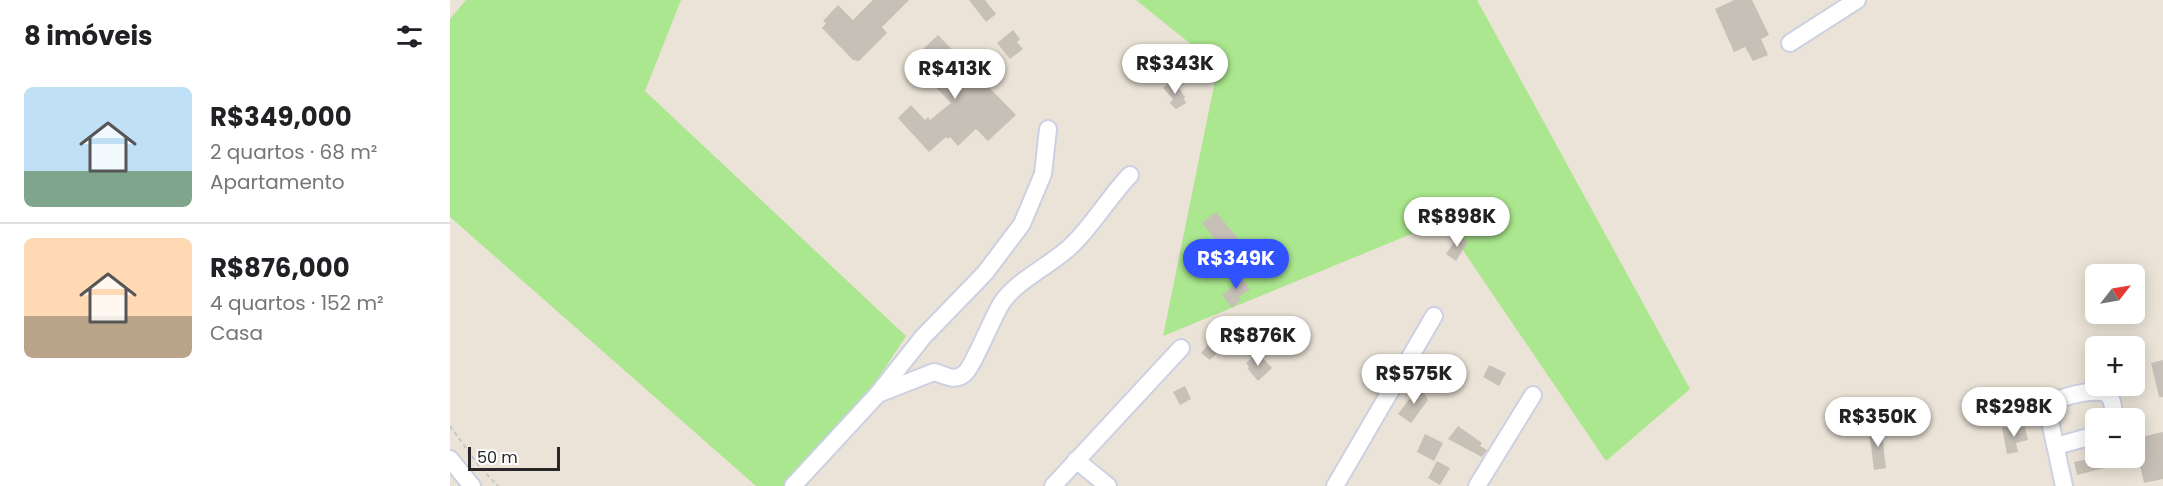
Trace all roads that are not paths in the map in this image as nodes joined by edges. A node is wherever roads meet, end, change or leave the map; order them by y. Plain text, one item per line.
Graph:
1 (1857, 0) edge
2 (1790, 43) dead end
3 (1048, 129) dead end
4 (1130, 175) dead end
5 (1434, 316) dead end
6 (1181, 348) dead end
7 (877, 395) junction
8 (1533, 395) dead end
9 (2113, 408) edge
10 (2085, 438) edge
11 (2056, 446) junction
12 (450, 459) edge
13 (1076, 460) junction
14 (472, 486) edge
15 (793, 486) edge
16 (1053, 486) edge
17 (1108, 486) edge
18 (1335, 486) edge
19 (1477, 486) edge
20 (2064, 486) edge

1 - 2 street
3 - 7 street
4 - 7 street
5 - 18 street
6 - 13 street
7 - 15 street
8 - 19 street
9 - 11 street
10 - 11 street
11 - 20 street
12 - 14 street
13 - 16 street
13 - 17 street

